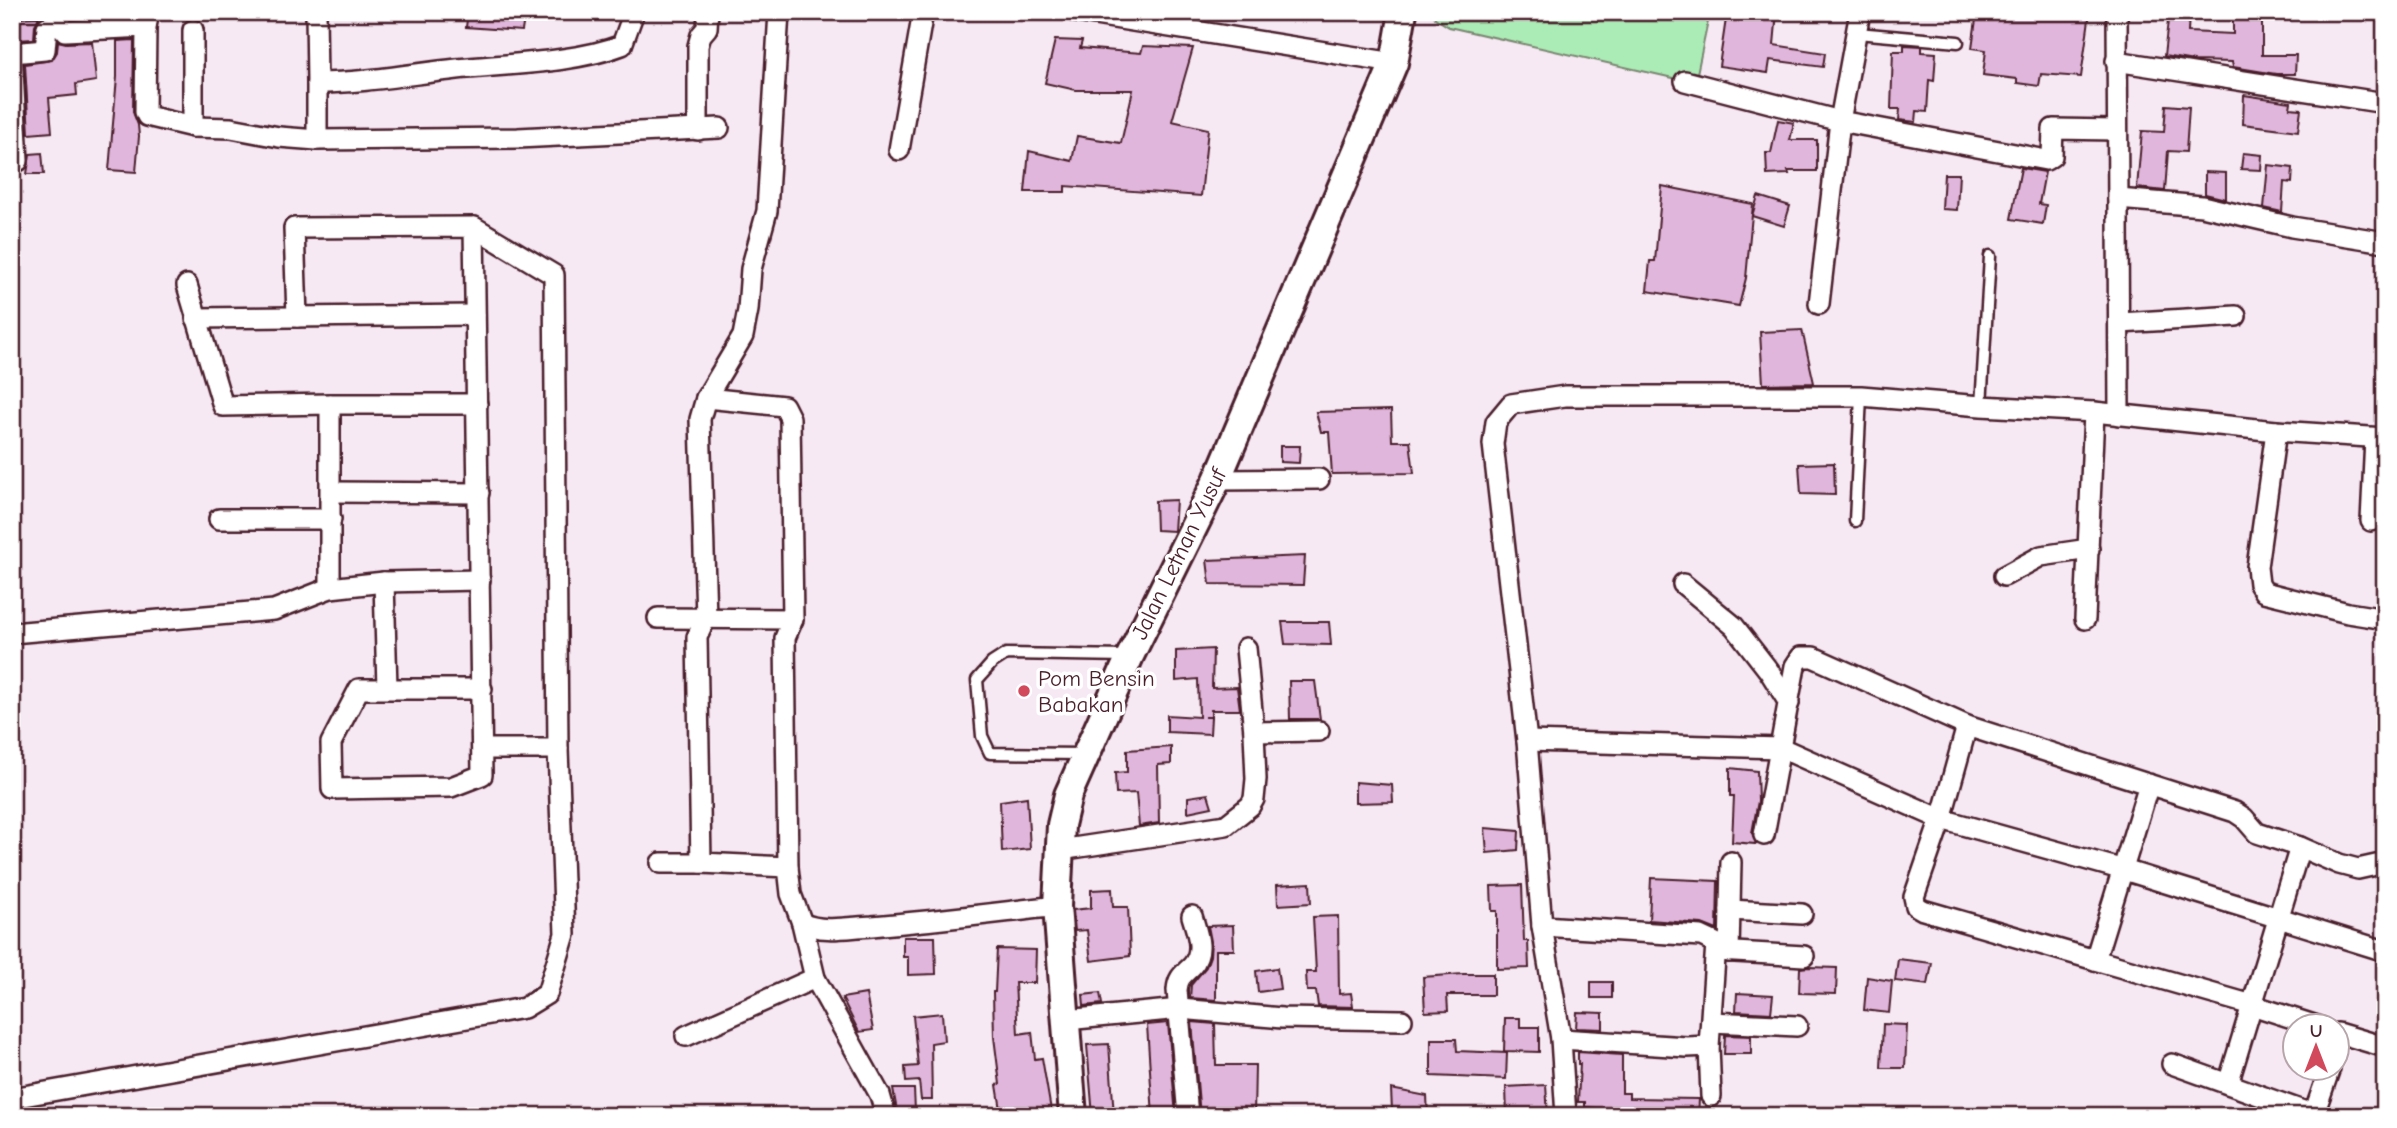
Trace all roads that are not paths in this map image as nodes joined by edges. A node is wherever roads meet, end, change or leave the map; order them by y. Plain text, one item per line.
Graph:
1 (316, 12) edge
2 (635, 12) edge
3 (708, 12) edge
4 (779, 12) edge
5 (923, 12) edge
6 (1076, 12) edge
7 (1403, 12) edge
8 (1860, 12) edge
9 (2117, 12) edge
10 (60, 19) edge
11 (147, 20) edge
12 (192, 30) dead end
13 (1857, 33) junction
14 (1958, 42) dead end
15 (12, 54) edge
16 (2116, 61) junction
17 (1394, 63) junction
18 (1685, 81) dead end
19 (317, 83) junction
20 (2385, 103) edge
21 (1840, 121) junction
22 (192, 127) junction
23 (719, 128) dead end
24 (698, 130) junction
25 (2116, 130) junction
26 (317, 139) junction
27 (899, 150) dead end
28 (18, 162) dead end
29 (2118, 199) junction
30 (474, 227) junction
31 (2385, 242) edge
32 (1990, 256) dead end
33 (187, 285) dead end
34 (1819, 304) dead end
35 (475, 315) junction
36 (2236, 316) dead end
37 (297, 317) junction
38 (196, 318) junction
39 (2120, 323) junction
40 (1861, 396) junction
41 (706, 398) junction
42 (330, 404) junction
43 (477, 404) junction
44 (1981, 406) junction
45 (2094, 412) junction
46 (2119, 415) junction
47 (2276, 431) junction
48 (2380, 438) edge
49 (1319, 479) dead end
50 (1217, 480) junction
51 (331, 492) junction
52 (479, 493) junction
53 (219, 519) dead end
54 (331, 519) junction
55 (1855, 521) dead end
56 (2371, 521) dead end
57 (2089, 549) junction
58 (2004, 576) dead end
59 (480, 580) junction
60 (384, 582) junction
61 (1683, 584) dead end
62 (321, 592) junction
63 (658, 618) dead end
64 (706, 618) junction
65 (793, 619) junction
66 (2085, 619) dead end
67 (2385, 619) edge
68 (12, 633) edge
69 (1246, 648) dead end
70 (1130, 656) junction
71 (387, 688) junction
72 (482, 689) junction
73 (1788, 703) junction
74 (1967, 726) junction
75 (1319, 731) dead end
76 (1254, 732) junction
77 (1527, 741) junction
78 (1781, 748) junction
79 (483, 749) junction
80 (558, 749) junction
81 (1087, 754) junction
82 (2149, 784) junction
83 (1941, 819) junction
84 (1764, 835) dead end
85 (2300, 847) junction
86 (1060, 850) junction
87 (1731, 862) dead end
88 (661, 863) dead end
89 (701, 863) junction
90 (2385, 863) edge
91 (788, 867) junction
92 (2124, 870) junction
93 (1056, 906) junction
94 (1730, 910) junction
95 (1802, 914) dead end
96 (1192, 916) dead end
97 (2278, 917) junction
98 (802, 923) junction
99 (1542, 926) junction
100 (1722, 951) junction
101 (2385, 951) edge
102 (1804, 956) dead end
103 (2095, 960) junction
104 (815, 978) junction
105 (2252, 1005) junction
106 (1180, 1009) junction
107 (2282, 1015) edge
108 (1066, 1020) junction
109 (1402, 1020) dead end
110 (1711, 1022) junction
111 (1797, 1026) dead end
112 (686, 1036) dead end
113 (1561, 1039) junction
114 (2352, 1041) edge
115 (1709, 1046) junction
116 (2385, 1047) edge
117 (2172, 1064) dead end
118 (2325, 1082) edge
119 (2228, 1084) junction
120 (1711, 1096) dead end
121 (12, 1098) edge
122 (886, 1116) edge
123 (1073, 1116) edge
124 (1188, 1116) edge
125 (1566, 1116) edge

1 - 19 street
2 - 19 street
3 - 24 street
4 - 41 street
5 - 27 street
6 - 17 street
7 - 17 street, Jalan Letnan Yusuf
8 - 13 street
9 - 16 street
10 - 11 street
10 - 15 street
11 - 22 street
12 - 22 street
13 - 14 lane
13 - 21 street
15 - 28 street
16 - 20 street
16 - 25 street
17 - 50 street, Jalan Letnan Yusuf
18 - 21 street
19 - 26 street
21 - 25 street
21 - 34 street
22 - 26 street
23 - 24 street
24 - 26 street
25 - 29 street
29 - 31 street
29 - 39 street
30 - 35 street
30 - 37 street
30 - 80 street
32 - 44 lane
33 - 38 street
35 - 37 street
35 - 43 street
36 - 39 street
37 - 38 street
38 - 42 street
39 - 46 street
40 - 44 street
40 - 55 lane
40 - 77 street
41 - 64 street
41 - 65 street
42 - 43 street
42 - 51 street
43 - 52 street
44 - 45 street
45 - 46 street
45 - 57 street
46 - 47 street
47 - 48 street
47 - 67 street
48 - 56 street
49 - 50 street
50 - 70 street, Jalan Letnan Yusuf
51 - 52 street
51 - 54 street
52 - 59 street
53 - 54 street
54 - 62 street
57 - 58 street
57 - 66 street
59 - 60 street
59 - 72 street
60 - 62 street
60 - 71 street
61 - 73 street
62 - 68 street
63 - 64 street
64 - 65 street
64 - 89 street
65 - 91 street
69 - 76 street
70 - 81 street, Jalan Letnan Yusuf
70 - 81 lane
71 - 72 street
71 - 79 street
72 - 79 street
73 - 74 street
73 - 78 street
74 - 82 street
74 - 83 street
75 - 76 street
76 - 86 street
77 - 78 street
77 - 99 street
78 - 83 street
78 - 84 street
79 - 80 street
80 - 121 street
81 - 86 street, Jalan Letnan Yusuf
82 - 85 street
82 - 92 street
83 - 92 street
83 - 103 street
85 - 90 street
85 - 97 street
86 - 93 street, Jalan Letnan Yusuf
87 - 94 street
88 - 89 street
89 - 91 street
91 - 98 street
92 - 97 street
92 - 103 street
93 - 98 street
93 - 108 street, Jalan Letnan Yusuf
94 - 95 street
94 - 100 street
96 - 106 street
97 - 101 street
97 - 105 street
98 - 104 street
99 - 100 street
99 - 113 street
100 - 102 street
100 - 110 street
103 - 105 street
104 - 112 street
104 - 122 street
105 - 107 street
105 - 119 street
106 - 108 street
106 - 109 street
106 - 124 street
108 - 123 street, Jalan Letnan Yusuf
110 - 111 street
110 - 115 street
113 - 115 street
113 - 125 street
114 - 116 street
115 - 120 street
117 - 119 street
118 - 119 street

